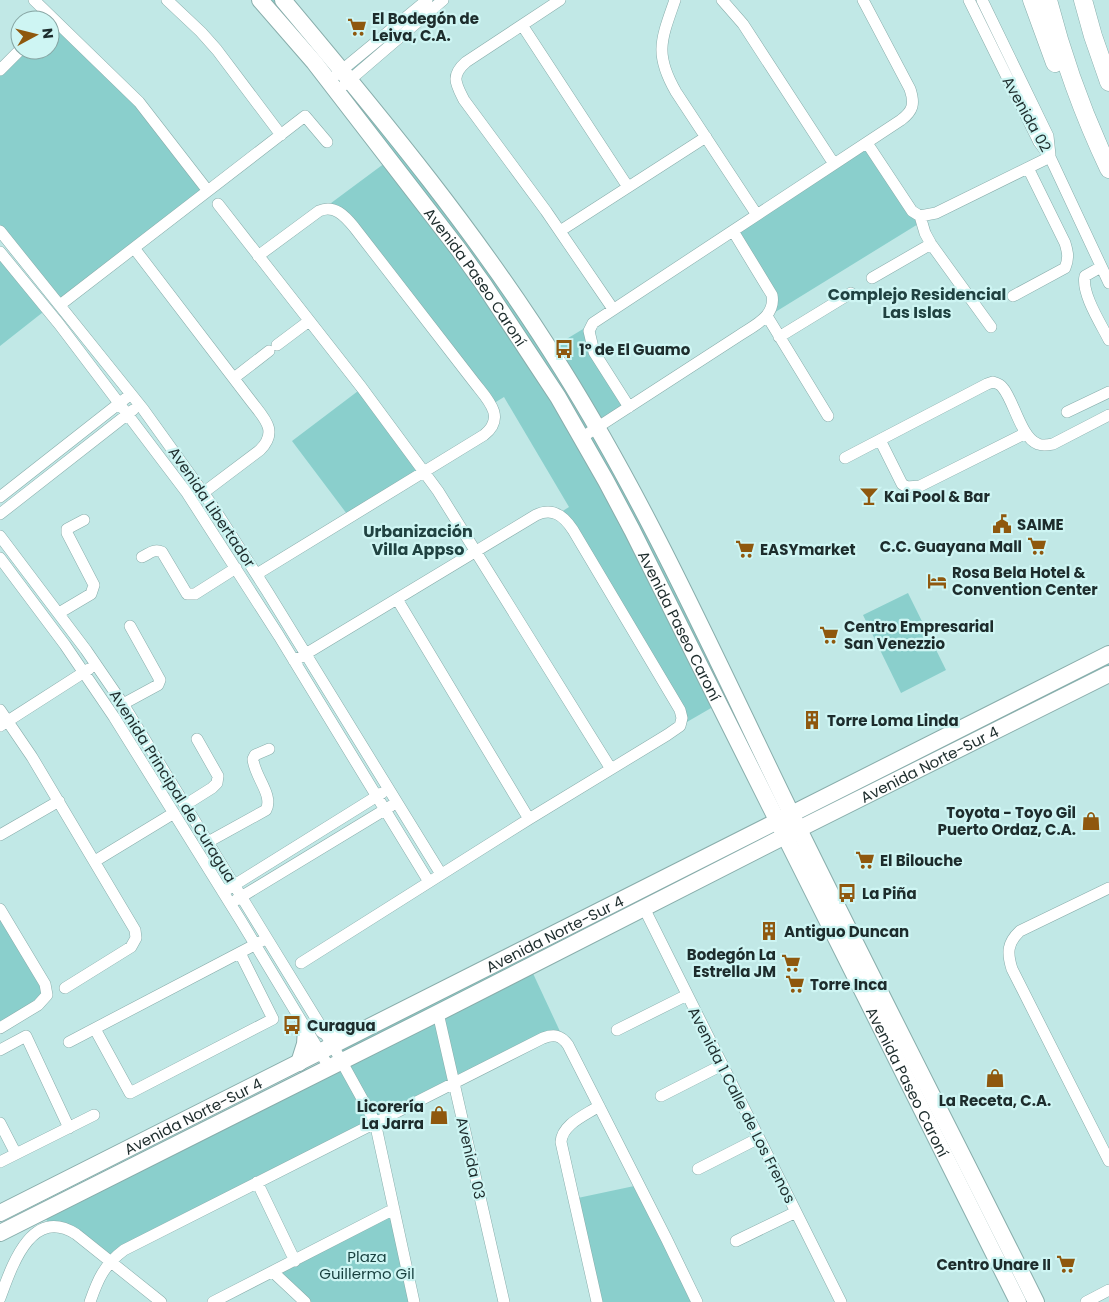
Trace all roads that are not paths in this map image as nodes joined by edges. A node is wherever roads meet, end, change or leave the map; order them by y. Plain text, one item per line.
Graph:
1 (34, 0) edge
2 (167, 0) edge
3 (260, 0) edge
4 (283, 0) edge
5 (427, 0) edge
6 (443, 0) edge
7 (560, 0) edge
8 (675, 0) edge
9 (722, 0) edge
10 (863, 0) edge
11 (969, 0) edge
12 (982, 0) edge
13 (1032, 0) edge
14 (1048, 0) edge
15 (1083, 0) edge
16 (43, 10) edge
17 (522, 25) junction
18 (60, 27) edge
19 (10, 60) edge
20 (0, 70) edge
21 (345, 75) junction
22 (1109, 82) edge
23 (332, 86) junction
24 (1093, 134) junction
25 (281, 135) junction
26 (706, 137) junction
27 (327, 142) dead end
28 (867, 143) junction
29 (1050, 157) junction
30 (834, 164) junction
31 (1028, 168) junction
32 (1109, 168) edge
33 (628, 187) junction
34 (208, 191) junction
35 (218, 204) dead end
36 (756, 216) junction
37 (920, 216) junction
38 (0, 231) edge
39 (733, 231) junction
40 (560, 232) junction
41 (932, 244) junction
42 (134, 248) junction
43 (0, 252) edge
44 (258, 256) junction
45 (1101, 267) junction
46 (872, 278) dead end
47 (1109, 284) edge
48 (850, 293) dead end
49 (1013, 296) dead end
50 (60, 305) junction
51 (613, 309) junction
52 (767, 316) junction
53 (309, 321) junction
54 (991, 327) dead end
55 (779, 337) junction
56 (1109, 340) edge
57 (234, 378) junction
58 (1109, 392) edge
59 (131, 394) junction
60 (120, 403) junction
61 (140, 405) junction
62 (629, 407) junction
63 (1067, 412) dead end
64 (128, 414) junction
65 (828, 416) dead end
66 (1109, 416) edge
67 (597, 428) junction
68 (1026, 433) junction
69 (581, 438) junction
70 (880, 440) junction
71 (845, 458) dead end
72 (425, 472) junction
73 (204, 493) junction
74 (0, 497) edge
75 (0, 514) edge
76 (84, 520) dead end
77 (0, 536) edge
78 (476, 552) junction
79 (0, 558) edge
80 (142, 558) dead end
81 (236, 568) junction
82 (257, 574) junction
83 (397, 599) junction
84 (59, 613) junction
85 (130, 626) dead end
86 (306, 654) junction
87 (1109, 654) edge
88 (294, 661) junction
89 (96, 665) junction
90 (84, 672) junction
91 (1109, 674) edge
92 (123, 704) junction
93 (0, 710) edge
94 (4, 723) edge
95 (197, 739) dead end
96 (269, 749) dead end
97 (611, 770) junction
98 (388, 789) junction
99 (772, 792) junction
100 (377, 796) junction
101 (819, 800) junction
102 (58, 801) junction
103 (396, 802) junction
104 (185, 805) junction
105 (385, 809) junction
106 (174, 813) junction
107 (784, 817) junction
108 (529, 819) junction
109 (816, 821) junction
110 (800, 829) junction
111 (752, 833) junction
112 (0, 835) edge
113 (785, 836) junction
114 (208, 842) junction
115 (768, 845) junction
116 (808, 845) junction
117 (795, 856) junction
118 (95, 861) junction
119 (441, 874) junction
120 (429, 882) junction
121 (235, 885) junction
122 (1109, 888) edge
123 (223, 892) junction
124 (242, 896) junction
125 (230, 903) junction
126 (644, 908) junction
127 (0, 909) edge
128 (267, 939) junction
129 (256, 945) junction
130 (240, 954) junction
131 (301, 963) dead end
132 (65, 988) dead end
133 (687, 995) junction
134 (438, 1013) junction
135 (0, 1028) edge
136 (306, 1028) junction
137 (95, 1029) junction
138 (323, 1030) junction
139 (617, 1030) dead end
140 (354, 1035) junction
141 (69, 1042) dead end
142 (327, 1049) junction
143 (0, 1050) edge
144 (299, 1063) junction
145 (335, 1064) junction
146 (722, 1065) junction
147 (454, 1082) junction
148 (661, 1096) dead end
149 (599, 1106) junction
150 (94, 1115) dead end
151 (375, 1122) junction
152 (0, 1123) edge
153 (70, 1128) junction
154 (759, 1138) junction
155 (16, 1154) junction
156 (1109, 1161) edge
157 (0, 1162) edge
158 (698, 1169) dead end
159 (257, 1182) junction
160 (394, 1209) junction
161 (796, 1212) junction
162 (0, 1213) edge
163 (40, 1213) junction
164 (52, 1226) junction
165 (0, 1233) edge
166 (736, 1242) dead end
167 (295, 1261) junction
168 (109, 1262) junction
169 (273, 1272) junction
170 (1109, 1290) edge
171 (0, 1298) edge
172 (593, 1301) edge
173 (90, 1302) edge
174 (161, 1302) edge
175 (213, 1302) edge
176 (305, 1302) edge
177 (414, 1302) edge
178 (504, 1302) edge
179 (697, 1302) edge
180 (841, 1302) edge
181 (1018, 1302) edge
182 (1036, 1302) edge
183 (1086, 1302) edge

1 - 16 street
2 - 25 street
3 - 23 street, Avenida Paseo Caroní
4 - 21 street, Avenida Paseo Caroní
5 - 21 street
6 - 21 street
7 - 17 street
8 - 26 street
9 - 30 street
10 - 28 street
11 - 29 street, Avenida 02
12 - 29 street, Avenida 02
13 - 24 main road
14 - 24 main road
15 - 22 main road
17 - 33 street
17 - 40 street
18 - 34 street
19 - 20 street
21 - 23 street
21 - 67 street, Avenida Paseo Caroní
23 - 69 street, Avenida Paseo Caroní
24 - 32 main road
25 - 27 street
25 - 34 street
26 - 33 street
26 - 36 street
28 - 30 street
28 - 37 street
29 - 31 street
29 - 45 street
30 - 36 street
31 - 37 street
31 - 49 street
33 - 40 street
34 - 42 street
35 - 44 street
36 - 39 street
37 - 41 street
38 - 50 street, Avenida Libertador
39 - 51 street
39 - 52 street
40 - 51 street
41 - 46 street
41 - 54 street
42 - 50 street
42 - 57 street
43 - 60 street, Avenida Libertador
44 - 53 street
44 - 72 street
45 - 47 street
45 - 56 street
48 - 55 street
50 - 59 street, Avenida Libertador
51 - 62 street
52 - 55 street
52 - 62 street
53 - 57 street
53 - 72 street
55 - 65 street
57 - 73 street
58 - 63 street
59 - 60 street
59 - 61 street, Avenida Libertador
60 - 64 street, Avenida Libertador
60 - 74 street
61 - 64 street
61 - 73 street, Avenida Libertador
62 - 67 street
64 - 75 street
64 - 81 street, Avenida Libertador
66 - 68 street
67 - 69 street
67 - 99 street, Avenida Paseo Caroní
68 - 70 street
68 - 70 street
69 - 99 street, Avenida Paseo Caroní
70 - 71 street
72 - 78 street
72 - 82 street
73 - 82 street, Avenida Libertador
76 - 84 street
77 - 84 street, Avenida Principal de Curagua
78 - 83 street
78 - 97 street
78 - 97 street
79 - 90 street, Avenida Principal de Curagua
80 - 81 street
81 - 88 street, Avenida Libertador
82 - 86 street, Avenida Libertador
83 - 86 street
83 - 108 street
84 - 89 street, Avenida Principal de Curagua
85 - 92 street
86 - 88 street
86 - 98 street, Avenida Libertador
87 - 101 street, Avenida Norte-Sur 4
88 - 100 street, Avenida Libertador
89 - 90 street
89 - 92 street, Avenida Principal de Curagua
90 - 94 street
90 - 106 street, Avenida Principal de Curagua
91 - 109 street, Avenida Norte-Sur 4
92 - 104 street, Avenida Principal de Curagua
93 - 94 street
94 - 102 street
95 - 104 street
96 - 114 street
97 - 108 street
98 - 100 street
98 - 103 street, Avenida Libertador
99 - 101 street
99 - 107 street, Avenida Paseo Caroní
99 - 111 street
100 - 105 street, Avenida Libertador
100 - 121 street
101 - 107 street, Avenida Norte-Sur 4
102 - 112 street
102 - 118 street
103 - 105 street
103 - 119 street, Avenida Libertador
104 - 114 street, Avenida Principal de Curagua
105 - 120 street, Avenida Libertador
105 - 124 street
106 - 118 street
106 - 123 street, Avenida Principal de Curagua
107 - 110 street, Avenida Paseo Caroní
107 - 111 street, Avenida Norte-Sur 4
107 - 113 street, Avenida Paseo Caroní
108 - 119 street
109 - 110 street, Avenida Norte-Sur 4
109 - 116 street
110 - 113 street, Avenida Norte-Sur 4
110 - 116 street, Avenida Paseo Caroní
111 - 140 street, Avenida Norte-Sur 4
113 - 115 street, Avenida Norte-Sur 4
113 - 117 street, Avenida Paseo Caroní
114 - 121 street, Avenida Principal de Curagua
115 - 117 street
115 - 126 street, Avenida Norte-Sur 4
116 - 182 street, Avenida Paseo Caroní
117 - 181 street, Avenida Paseo Caroní
118 - 132 street
119 - 120 street
120 - 131 street
121 - 123 street
121 - 124 street, Avenida Principal de Curagua
122 - 156 street
123 - 125 street, Avenida Principal de Curagua
124 - 125 street
124 - 128 street, Avenida Principal de Curagua
125 - 129 street, Avenida Principal de Curagua
126 - 133 street, Avenida 1 Calle de Los Frenos
126 - 134 street, Avenida Norte-Sur 4
127 - 135 street
128 - 129 street
128 - 138 street, Avenida Principal de Curagua
129 - 130 street
129 - 136 street, Avenida Principal de Curagua
130 - 137 street
130 - 137 street
133 - 139 street
133 - 146 street, Avenida 1 Calle de Los Frenos
134 - 145 street, Avenida Norte-Sur 4
134 - 147 street, Avenida 03
136 - 142 street, Avenida Principal de Curagua
136 - 144 street
137 - 141 street
138 - 140 street
138 - 142 street, Avenida Principal de Curagua
140 - 142 street, Avenida Norte-Sur 4
142 - 144 street, Avenida Norte-Sur 4
142 - 145 street
143 - 153 street
144 - 162 street, Avenida Norte-Sur 4
145 - 151 street
145 - 163 street, Avenida Norte-Sur 4
146 - 148 street
146 - 154 street, Avenida 1 Calle de Los Frenos
147 - 149 street
147 - 151 street
147 - 178 street, Avenida 03
149 - 172 street
149 - 179 street
150 - 153 street
151 - 159 street
151 - 160 street
152 - 155 street
153 - 155 street
154 - 158 street
154 - 161 street, Avenida 1 Calle de Los Frenos
155 - 157 street
159 - 167 street
159 - 168 street
160 - 167 street
160 - 177 street
161 - 166 street
161 - 180 street, Avenida 1 Calle de Los Frenos
163 - 164 street
163 - 165 street, Avenida Norte-Sur 4
164 - 168 street
164 - 171 street
167 - 169 street
168 - 173 street
168 - 174 street
169 - 175 street
169 - 176 street
170 - 183 street

